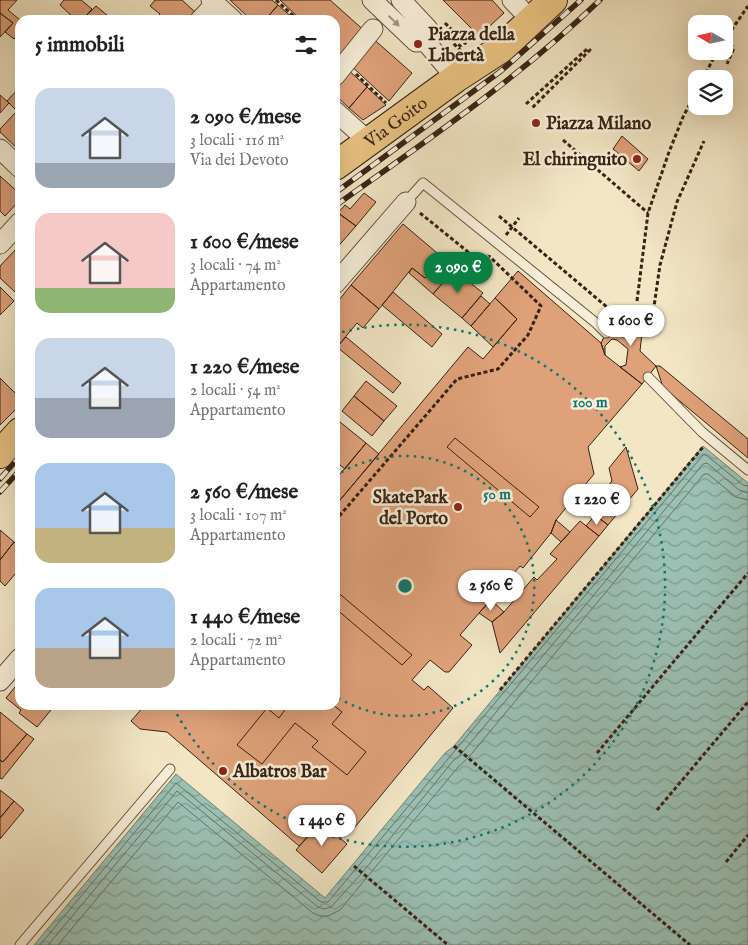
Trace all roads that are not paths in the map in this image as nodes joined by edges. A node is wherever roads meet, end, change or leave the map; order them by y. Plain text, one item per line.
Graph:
1 (372, 0) edge
2 (401, 0) edge
3 (512, 0) edge
4 (553, 0) edge
5 (213, 2) edge
6 (204, 15) edge
7 (227, 15) edge
8 (532, 20) junction
9 (373, 29) dead end
10 (420, 42) junction
11 (340, 70) edge
12 (456, 78) junction
13 (340, 116) edge
14 (368, 141) junction
15 (0, 149) edge
16 (340, 162) edge
17 (15, 163) edge
18 (406, 202) joint
19 (15, 228) edge
20 (0, 244) edge
21 (340, 278) edge
22 (606, 333) dead end
23 (648, 378) dead end
24 (15, 438) edge
25 (0, 454) edge
26 (748, 470) edge
27 (15, 664) edge
28 (0, 681) edge
29 (170, 769) dead end
30 (20, 945) edge

1 -> 10 street
2 - 10 street
3 - 8 street
4 - 8 main road, Via Goito
5 - 6 street
5 - 7 street
8 - 12 main road, Via Goito
9 - 11 street
10 - 12 street
12 - 14 main road, Via Goito
13 - 14 street
14 - 16 main road, Via Goito
15 - 17 street
18 - 21 street
18 - 22 lane
19 - 20 street
23 - 26 lane
24 - 25 main road
27 - 28 street
29 - 30 lane

